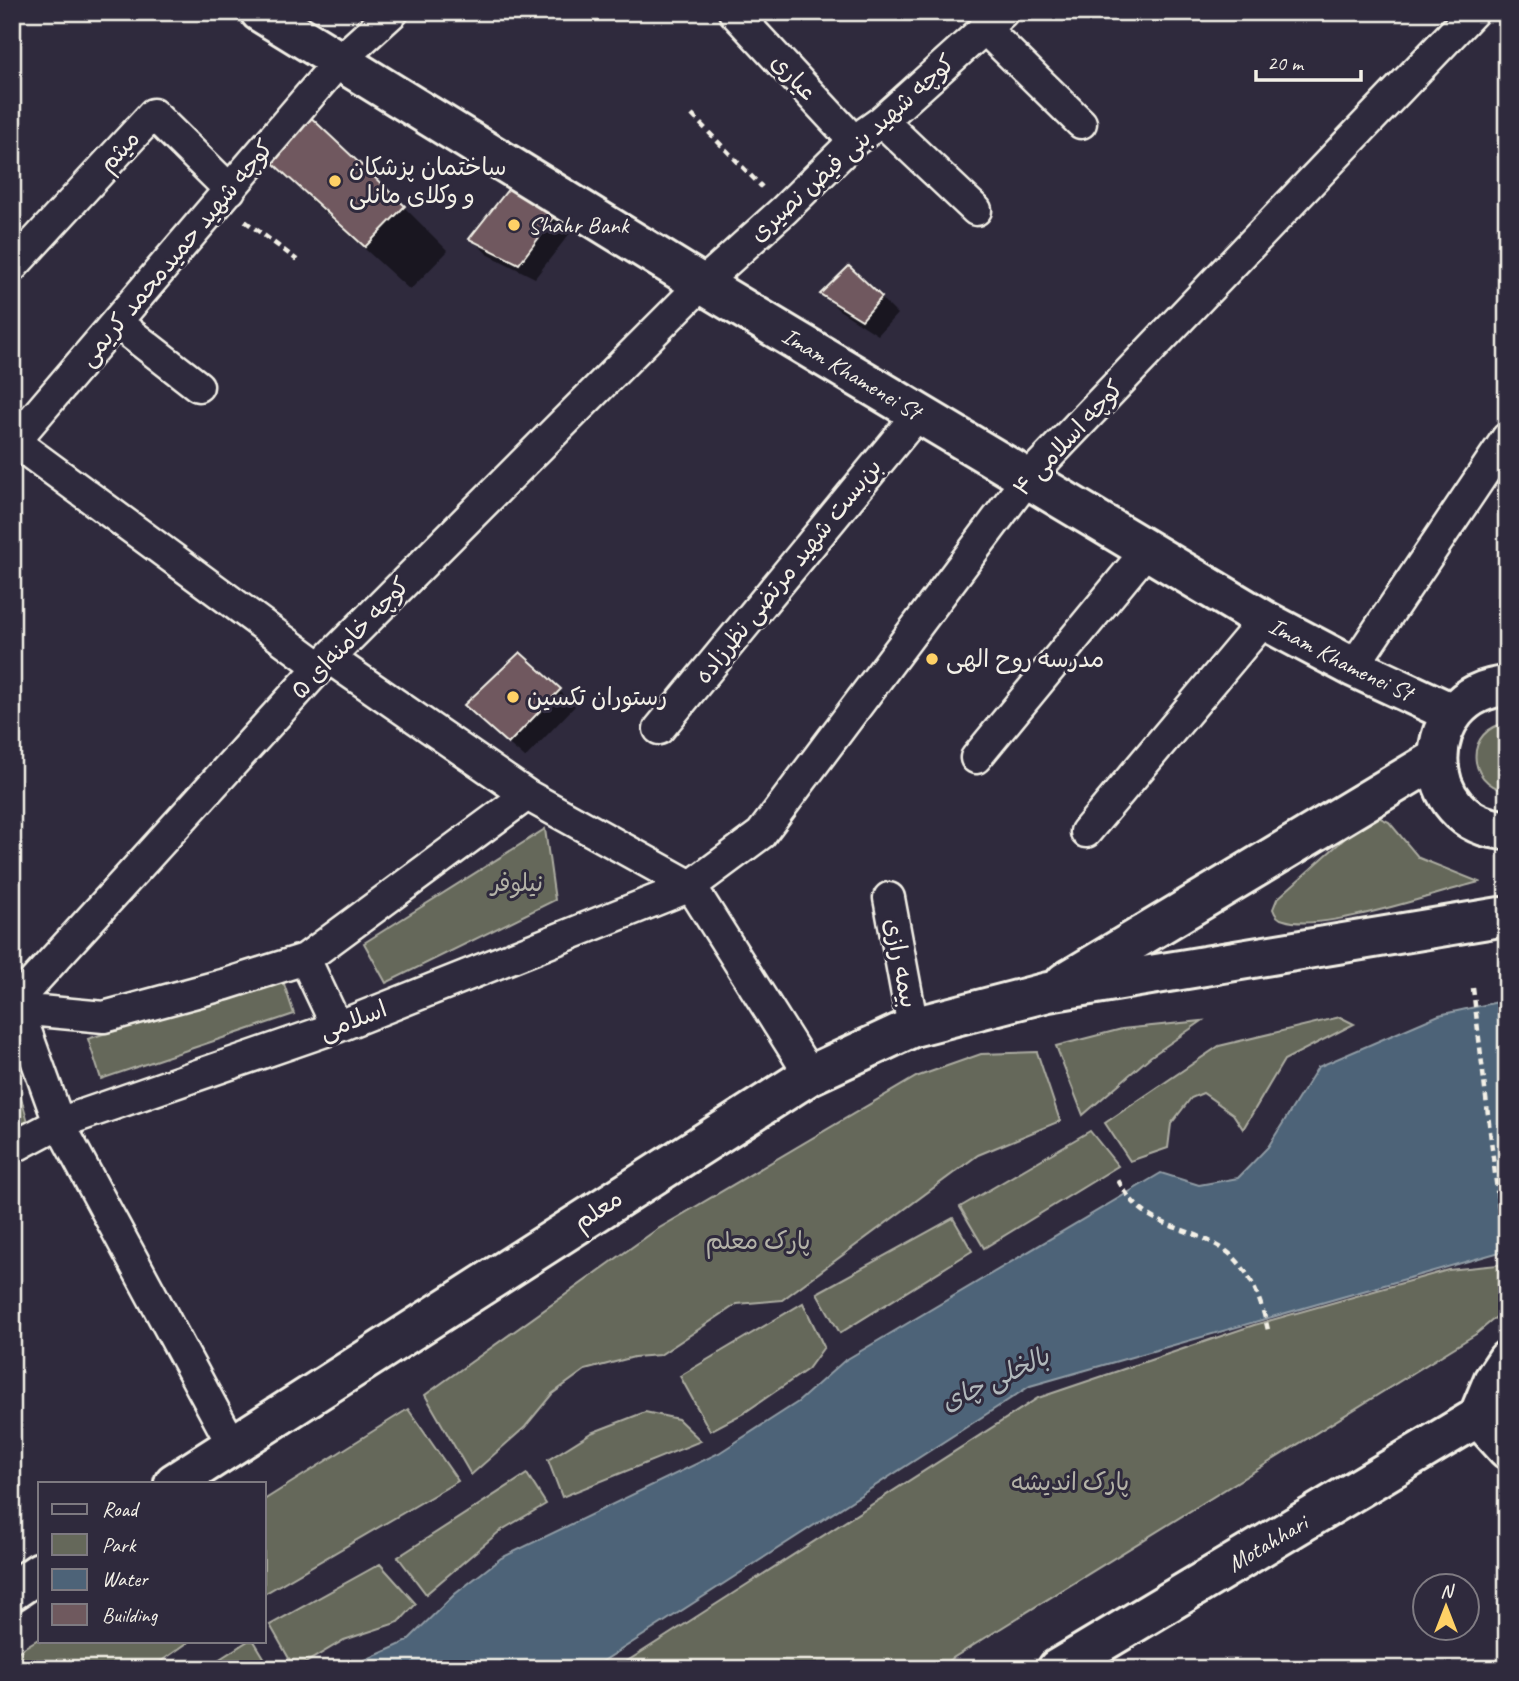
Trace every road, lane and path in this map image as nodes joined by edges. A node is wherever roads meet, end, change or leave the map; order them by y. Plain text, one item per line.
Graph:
1 (260, 12) edge
2 (393, 12) edge
3 (734, 12) edge
4 (1473, 12) edge
5 (994, 20) edge
6 (339, 61) junction
7 (692, 115) dead end
8 (882, 121) junction
9 (1081, 123) dead end
10 (854, 141) junction
11 (224, 196) junction
12 (784, 210) junction
13 (976, 210) dead end
14 (297, 260) dead end
15 (12, 267) edge
16 (702, 284) junction
17 (117, 323) junction
18 (198, 386) dead end
19 (918, 414) junction
20 (1507, 438) edge
21 (14, 443) edge
22 (1027, 479) junction
23 (1147, 550) junction
24 (1265, 620) junction
25 (325, 662) junction
26 (1353, 667) junction
27 (1507, 686) edge
28 (1452, 713) junction
29 (659, 729) dead end
30 (976, 758) dead end
31 (1436, 759) junction
32 (527, 795) junction
33 (1507, 830) edge
34 (1086, 832) dead end
35 (691, 886) junction
36 (888, 898) dead end
37 (1507, 919) edge
38 (305, 959) junction
39 (1474, 988) dead end
40 (1048, 992) junction
41 (18, 995) edge
42 (337, 1027) junction
43 (913, 1027) junction
44 (810, 1075) junction
45 (60, 1124) junction
46 (12, 1148) edge
47 (1118, 1180) dead end
48 (1507, 1275) edge
49 (1268, 1331) dead end
50 (1507, 1360) edge
51 (1492, 1415) edge
52 (232, 1444) junction
53 (1507, 1449) edge
54 (175, 1482) edge
55 (38, 1573) edge
56 (12, 1591) edge
57 (1057, 1669) edge

1 - 6 main road, Imam Khamenei St
2 - 6 street, کوچه شهید حمیدمحمد کریمی
3 - 10 street, عیاری
4 - 22 street, کوچه اسلامی ۴
5 - 8 street, کوچه شهید بنی فیض نصیری
5 - 9 street
6 - 11 street, کوچه شهید حمیدمحمد کریمی
6 - 16 main road, Imam Khamenei St
7 - 12 path
8 - 10 street, کوچه شهید بنی فیض نصیری
8 - 13 street
10 - 12 street, کوچه شهید بنی فیض نصیری
11 - 14 path
11 - 15 street, میثم
11 - 17 street, کوچه شهید حمیدمحمد کریمی
12 - 16 street, کوچه شهید بنی فیض نصیری
16 - 19 main road, Imam Khamenei St
16 - 25 street, کوچه خامنه‌ای ۵
17 - 18 street
17 - 21 street, کوچه شهید حمیدمحمد کریمی
19 - 22 main road, Imam Khamenei St
19 - 29 street, بن‌بست شهید مرتضی نظرزاده
20 - 26 street
21 - 25 street
22 - 23 main road, Imam Khamenei St
22 - 35 street, کوچه اسلامی ۴
23 - 24 main road, Imam Khamenei St
23 - 30 street
24 - 26 main road, Imam Khamenei St
24 - 34 street
25 - 32 street
25 - 41 street, کوچه خامنه‌ای ۵
26 - 28 main road, Imam Khamenei St
27 - 28 main road
28 - 31 main road
31 - 33 main road
31 - 40 main road
32 - 35 street
32 - 38 street
35 - 42 street, اسلامی
35 - 44 street
36 - 43 street, بیمه رازی
37 - 40 main road
38 - 41 street
38 - 42 street
39 - 48 path
40 - 43 main road, معلم
41 - 45 street
42 - 45 street, اسلامی
43 - 44 main road, معلم
44 - 52 main road, معلم
45 - 46 street, اسلامی
45 - 52 street
47 - 49 path
50 - 51 main road
51 - 53 main road
51 - 57 main road, Motahhari
52 - 54 main road, معلم
55 - 56 main road

